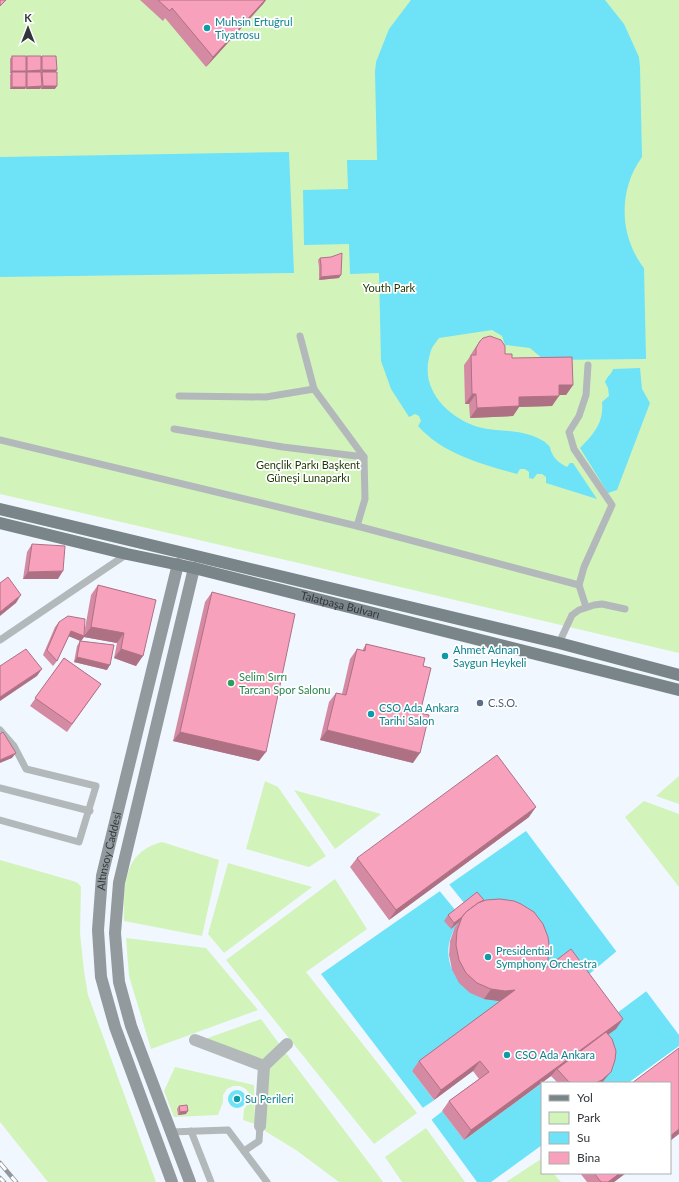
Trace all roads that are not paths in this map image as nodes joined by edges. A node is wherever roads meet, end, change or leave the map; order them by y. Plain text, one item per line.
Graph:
1 (300, 336) dead end
2 (588, 365) dead end
3 (314, 389) junction
4 (179, 396) dead end
5 (174, 429) dead end
6 (0, 440) edge
7 (364, 457) junction
8 (0, 509) edge
9 (0, 523) edge
10 (357, 526) junction
11 (127, 554) junction
12 (178, 564) junction
13 (194, 568) junction
14 (579, 585) junction
15 (586, 607) junction
16 (625, 609) dead end
17 (0, 640) edge
18 (559, 644) junction
19 (679, 676) edge
20 (679, 690) edge
21 (0, 730) edge
22 (0, 788) edge
23 (90, 811) junction
24 (0, 820) edge
25 (195, 1040) dead end
26 (287, 1044) dead end
27 (264, 1066) junction
28 (260, 1126) joint
29 (192, 1131) junction
30 (170, 1132) junction
31 (155, 1136) junction
32 (244, 1152) junction
33 (172, 1182) edge
34 (190, 1182) edge
35 (211, 1182) edge
36 (267, 1182) edge

1 - 3 lane
2 - 14 lane
3 - 4 lane
3 - 7 lane
5 - 7 lane
6 - 10 lane
7 - 10 lane
8 - 18 main road, Talatpaşa Bulvarı
9 - 11 main road, Talatpaşa Bulvarı
10 - 14 lane
11 - 12 main road, Talatpaşa Bulvarı
11 - 17 lane
12 - 13 main road, Talatpaşa Bulvarı
12 - 31 street, Altınsoy Caddesi
13 - 20 main road, Talatpaşa Bulvarı
13 - 30 street, Altınsoy Caddesi
14 - 15 lane
15 - 16 lane
15 - 18 lane
18 - 19 main road, Talatpaşa Bulvarı
21 - 23 lane
22 - 23 lane
23 - 24 lane
25 - 27 street
26 - 27 street
27 - 28 street
28 - 32 lane
29 - 30 lane
29 - 32 lane
29 - 35 lane
30 - 31 street
30 - 34 street, Altınsoy Caddesi
31 - 33 street, Altınsoy Caddesi
32 - 36 lane

